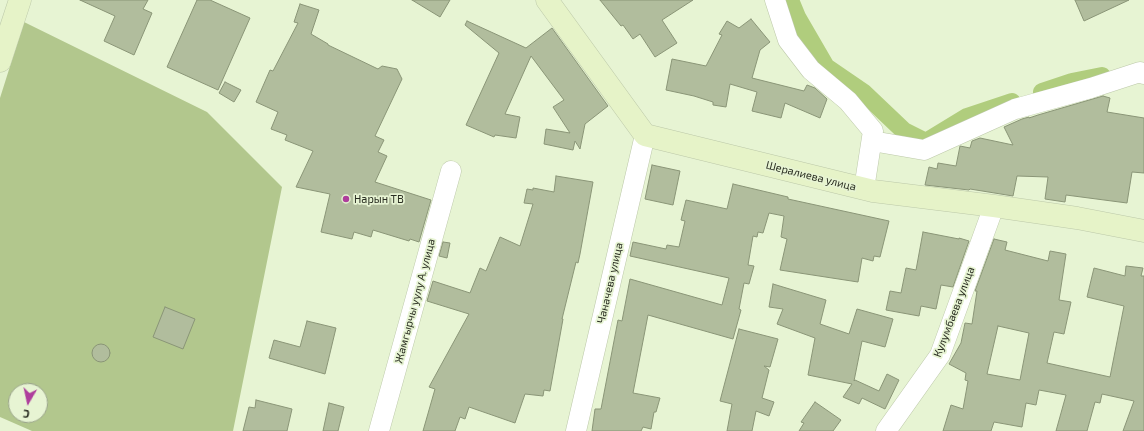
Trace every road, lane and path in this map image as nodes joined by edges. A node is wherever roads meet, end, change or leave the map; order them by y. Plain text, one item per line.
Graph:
1 (20, 0) edge
2 (547, 0) edge
3 (775, 0) edge
4 (0, 61) edge
5 (1144, 74) edge
6 (645, 135) junction
7 (872, 141) junction
8 (450, 171) dead end
9 (864, 189) junction
10 (994, 206) junction
11 (1144, 231) edge
12 (379, 431) edge
13 (576, 431) edge
14 (886, 431) edge

1 - 4 street
2 - 6 street
3 - 7 street
5 - 7 street
6 - 9 street, Шералиева улица
6 - 13 street, Чаначева улица
7 - 9 street
8 - 12 street, Жамгырчы уулу А. улица
9 - 10 street, Шералиева улица
10 - 11 street, Шералиева улица
10 - 14 street, Кулумбаева улица

